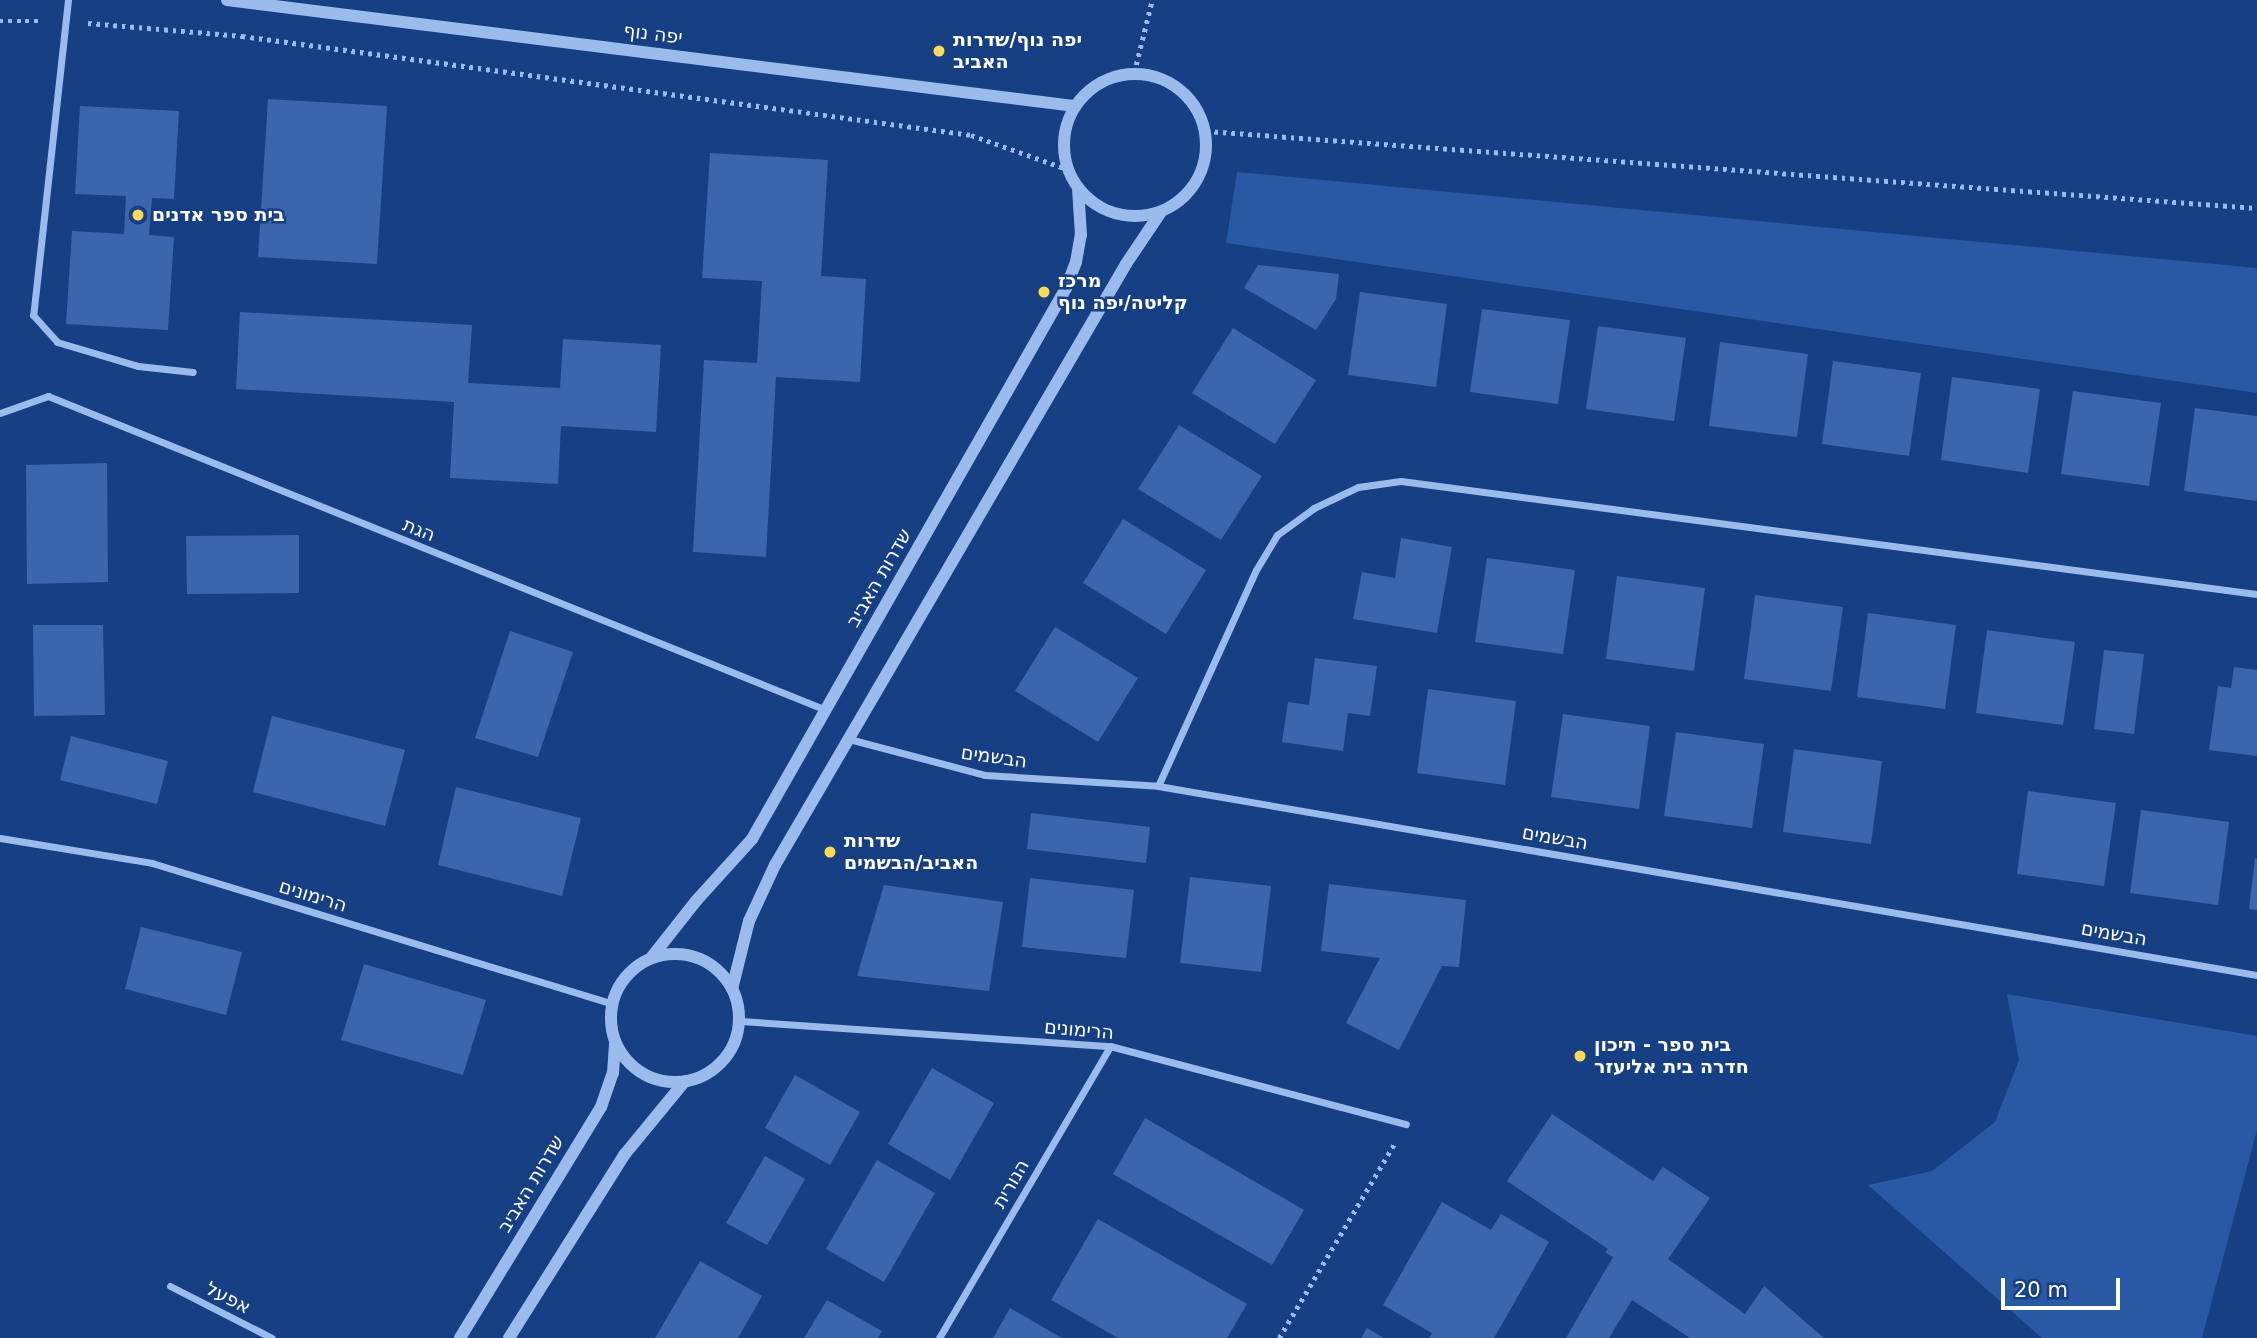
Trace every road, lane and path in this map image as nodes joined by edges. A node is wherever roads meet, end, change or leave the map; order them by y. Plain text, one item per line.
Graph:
1 (68, 0) edge
2 (227, 0) edge
3 (1152, 0) edge
4 (0, 21) edge
5 (65, 21) junction
6 (1134, 73) junction
7 (1075, 106) junction
8 (1206, 131) junction
9 (1067, 170) junction
10 (1078, 189) junction
11 (2257, 208) edge
12 (1161, 212) junction
13 (192, 372) dead end
14 (0, 413) edge
15 (2257, 594) edge
16 (826, 710) junction
17 (849, 739) junction
18 (1158, 786) junction
19 (0, 838) edge
20 (651, 958) junction
21 (2257, 975) edge
22 (732, 989) junction
23 (612, 1004) junction
24 (740, 1021) junction
25 (615, 1042) junction
26 (1110, 1046) junction
27 (685, 1081) junction
28 (1406, 1124) joint
29 (170, 1286) dead end
30 (272, 1338) edge
31 (460, 1338) edge
32 (509, 1338) edge
33 (939, 1338) edge
34 (1279, 1338) edge

1 - 5 street
2 - 7 street, יפה נוף
3 - 6 path
4 - 5 path
5 - 9 path
5 - 13 street
6 - 7 street
6 - 8 street
7 - 9 street
8 - 11 path
8 - 12 street
9 - 10 street
10 - 12 street
10 - 16 street, שדרות האביב
12 - 17 street
14 - 16 street, הגת
15 - 18 street
16 - 20 street, שדרות האביב
17 - 18 street, הבשמים
17 - 22 street
18 - 21 street, הבשמים
19 - 23 street, הרימונים
20 - 22 street
20 - 23 street
22 - 24 street
23 - 25 street
24 - 26 street, הרימונים
24 - 27 street
25 - 27 street
25 - 31 street, שדרות האביב
26 - 28 street, הרימונים
26 - 33 street, הנורית
27 - 32 street
28 - 34 path
29 - 30 street, אפעל

